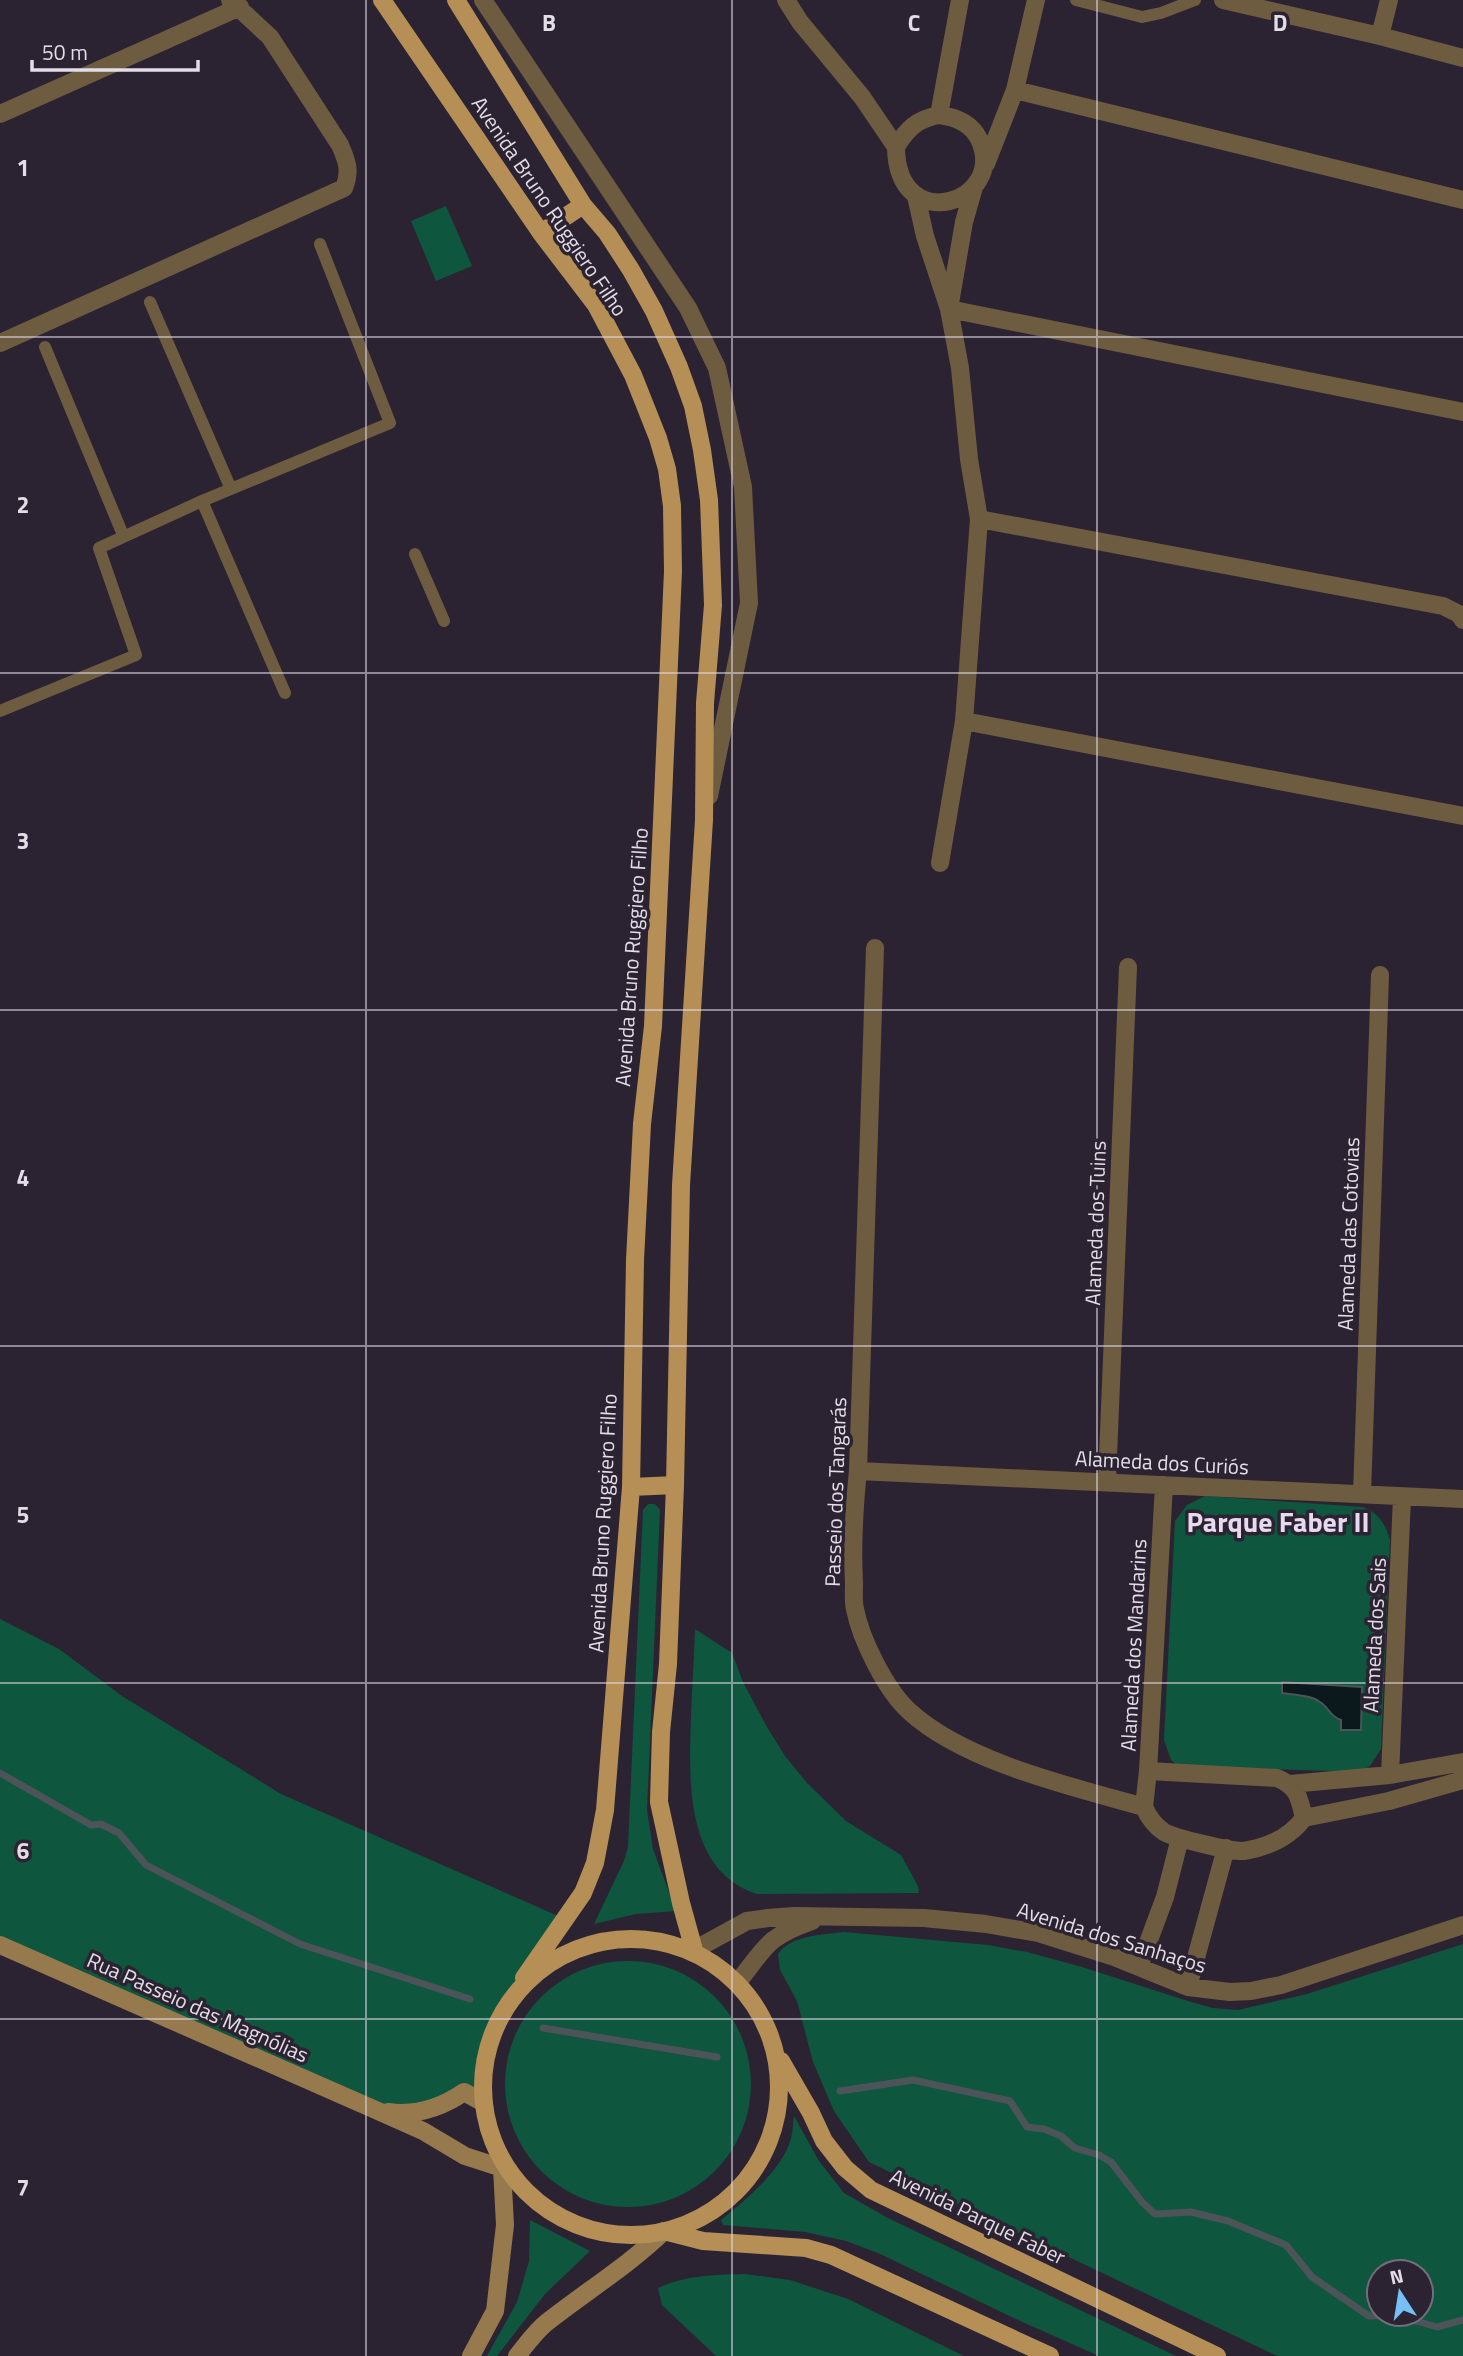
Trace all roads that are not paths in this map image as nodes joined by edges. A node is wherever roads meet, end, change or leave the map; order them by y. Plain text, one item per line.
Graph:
1 (382, 0) edge
2 (456, 0) edge
3 (483, 0) edge
4 (786, 0) edge
5 (961, 0) edge
6 (1036, 0) edge
7 (1076, 0) edge
8 (1195, 0) edge
9 (1223, 0) edge
10 (1389, 0) edge
11 (235, 4) edge
12 (1380, 36) junction
13 (1463, 58) edge
14 (1015, 90) junction
15 (0, 114) edge
16 (939, 115) junction
17 (895, 147) junction
18 (985, 166) junction
19 (974, 187) junction
20 (915, 197) junction
21 (1463, 200) edge
22 (583, 205) junction
23 (541, 233) junction
24 (320, 244) dead end
25 (150, 302) dead end
26 (949, 309) junction
27 (0, 343) edge
28 (45, 347) dead end
29 (1463, 412) edge
30 (231, 489) junction
31 (202, 501) junction
32 (979, 519) junction
33 (123, 535) junction
34 (415, 554) dead end
35 (1463, 620) edge
36 (444, 621) dead end
37 (285, 693) dead end
38 (0, 710) edge
39 (964, 721) junction
40 (1463, 816) edge
41 (704, 820) junction
42 (940, 863) dead end
43 (876, 947) dead end
44 (1129, 967) dead end
45 (1380, 975) dead end
46 (858, 1471) junction
47 (1107, 1481) junction
48 (676, 1485) junction
49 (1164, 1485) junction
50 (631, 1487) junction
51 (1362, 1494) junction
52 (1402, 1497) junction
53 (1463, 1499) edge
54 (1463, 1762) edge
55 (1149, 1771) junction
56 (1390, 1775) junction
57 (1463, 1780) edge
58 (1290, 1784) junction
59 (1144, 1807) junction
60 (1304, 1818) junction
61 (1180, 1838) junction
62 (1226, 1848) junction
63 (822, 1917) junction
64 (1463, 1925) edge
65 (0, 1945) edge
66 (694, 1950) junction
67 (1139, 1967) junction
68 (524, 1978) junction
69 (738, 1982) junction
70 (1188, 1987) junction
71 (777, 2053) junction
72 (484, 2104) junction
73 (378, 2110) junction
74 (502, 2168) junction
75 (664, 2231) junction
76 (471, 2356) edge
77 (516, 2356) edge
78 (1051, 2356) edge
79 (1217, 2356) edge

1 - 23 main road, Avenida Bruno Ruggiero Filho
2 - 22 main road, Avenida Bruno Ruggiero Filho
3 - 41 street, Avenida Bruno Ruggiero Filho
4 - 17 street
5 - 16 street
6 - 14 street
7 - 8 lane
9 - 12 street
10 - 12 street
11 - 15 street
11 - 27 street
12 - 13 street
14 - 18 street
14 - 21 street
16 - 17 street
16 - 18 street
17 - 20 street
18 - 19 street
19 - 20 street
19 - 26 street
20 - 26 street
22 - 23 main road
22 - 41 main road, Avenida Bruno Ruggiero Filho
23 - 50 main road, Avenida Bruno Ruggiero Filho
24 - 30 lane
25 - 30 lane
26 - 29 street
26 - 32 street
28 - 33 lane
30 - 31 lane
31 - 33 lane
31 - 37 lane
32 - 35 street
32 - 39 street
33 - 38 lane
34 - 36 lane
39 - 40 street
39 - 42 street
41 - 48 main road, Avenida Bruno Ruggiero Filho
43 - 46 street, Passeio dos Tangarás
44 - 47 street, Alameda dos Tuins
45 - 51 street, Alameda das Cotovias
46 - 47 street, Alameda dos Curiós
46 - 59 street, Passeio dos Tangarás
47 - 49 street, Alameda dos Curiós
48 - 50 main road
48 - 66 main road, Avenida Bruno Ruggiero Filho
49 - 51 street, Alameda dos Curiós
49 - 55 street, Alameda dos Mandarins
50 - 68 main road, Avenida Bruno Ruggiero Filho
51 - 52 street, Alameda dos Curiós
52 - 53 street, Alameda dos Curiós
52 - 56 street, Alameda dos Sais
54 - 56 street
55 - 58 street
55 - 59 street, Alameda dos Mandarins
56 - 58 street
57 - 60 street
58 - 60 street
59 - 61 street
60 - 62 street
61 - 62 street
61 - 67 street
62 - 70 street
63 - 66 street, Avenida dos Sanhaços
63 - 67 street, Avenida dos Sanhaços
63 - 69 street, Avenida dos Sanhaços
64 - 70 street, Avenida dos Sanhaços
65 - 73 street, Rua Passeio das Magnólias
66 - 68 main road
66 - 69 main road
67 - 70 street, Avenida dos Sanhaços
68 - 72 main road, Avenida Bruno Ruggiero Filho
69 - 71 main road
71 - 75 main road
71 - 79 main road, Avenida Parque Faber
72 - 73 street, Rua Passeio das Magnólias
72 - 74 main road, Avenida Bruno Ruggiero Filho
73 - 74 street, Rua Passeio das Magnólias
74 - 75 main road
74 - 76 street
75 - 77 street
75 - 78 main road

